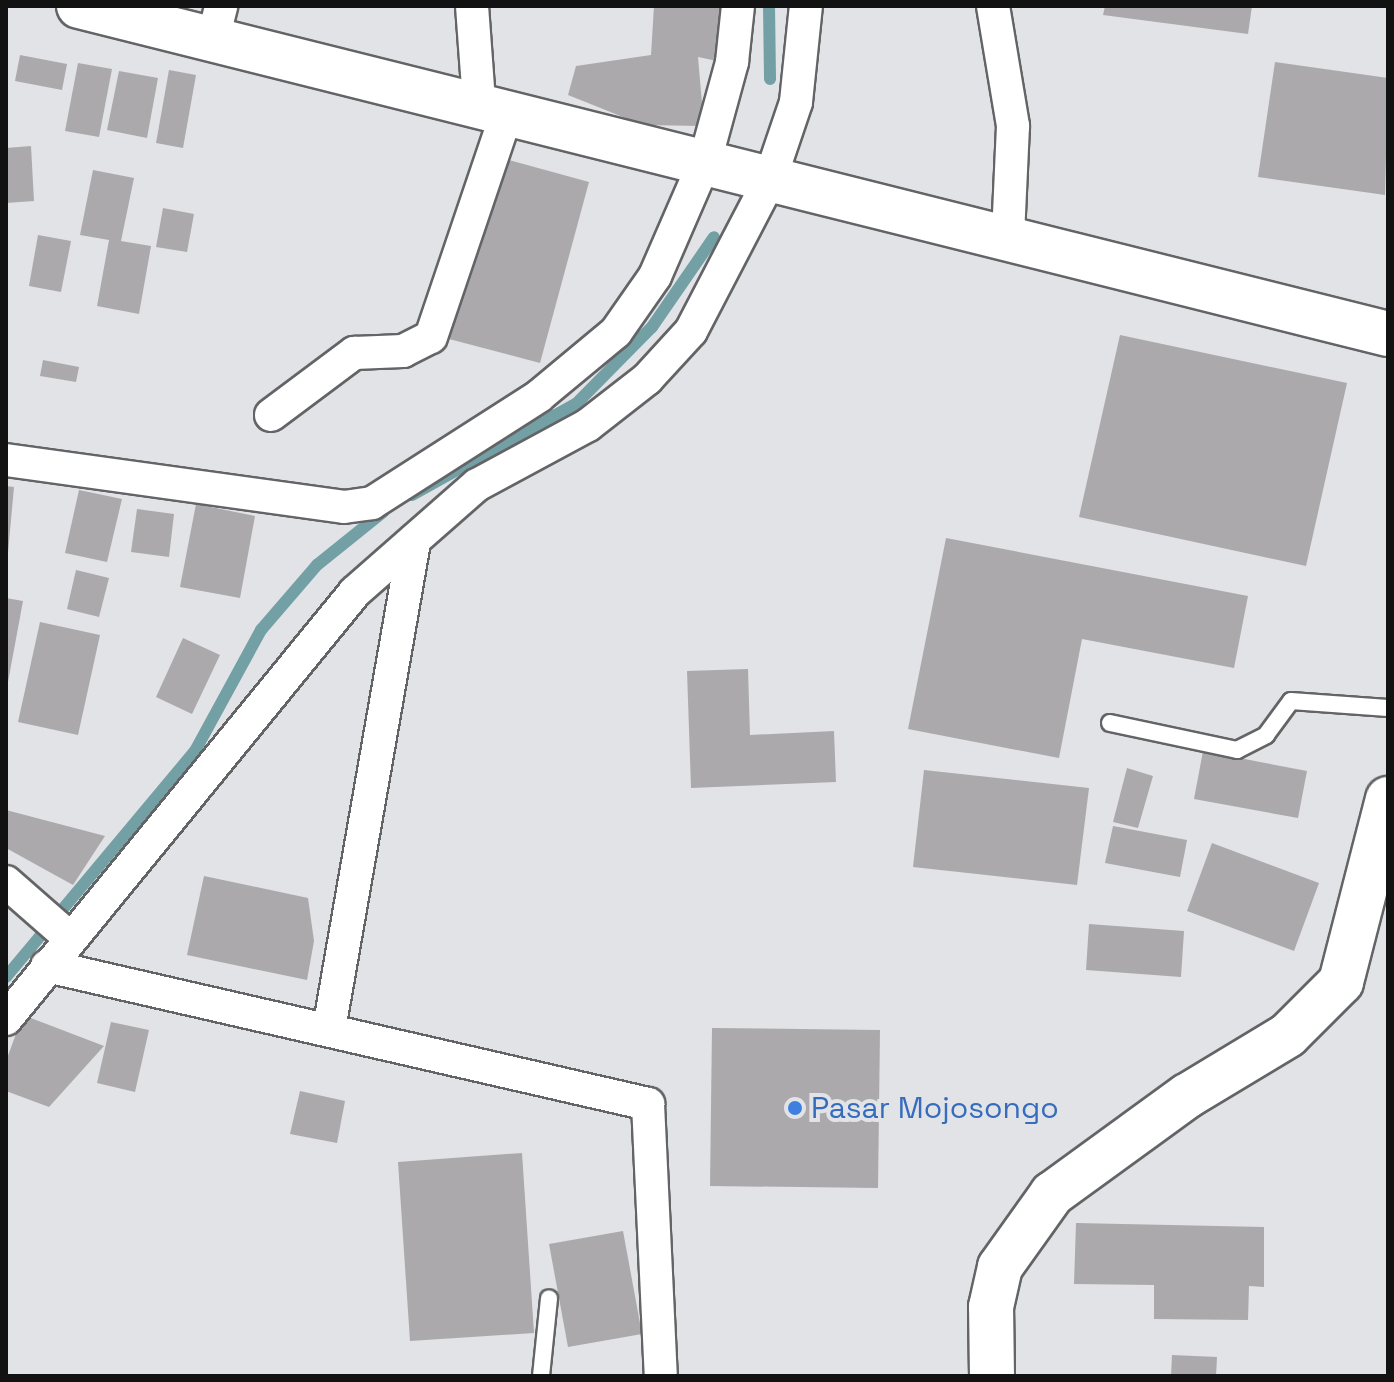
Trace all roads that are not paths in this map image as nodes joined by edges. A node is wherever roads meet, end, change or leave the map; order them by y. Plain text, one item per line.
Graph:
1 (79, 6) edge
2 (472, 6) edge
3 (738, 6) edge
4 (806, 6) edge
5 (993, 6) edge
6 (217, 21) edge
7 (494, 105) junction
8 (709, 162) junction
9 (770, 179) junction
10 (1008, 236) junction
11 (1388, 334) edge
12 (271, 415) dead end
13 (6, 460) edge
14 (412, 514) junction
15 (1388, 708) edge
16 (1110, 723) dead end
17 (1388, 799) edge
18 (6, 882) edge
19 (66, 936) junction
20 (47, 966) junction
21 (6, 1019) edge
22 (329, 1029) junction
23 (549, 1298) dead end
24 (541, 1376) edge
25 (661, 1376) edge
26 (992, 1376) edge

1 - 6 main road
2 - 7 street
3 - 8 street
4 - 9 street
5 - 10 street
6 - 7 main road
7 - 8 main road
7 - 12 street
8 - 9 main road
8 - 14 street
9 - 10 main road
9 - 14 street
10 - 11 main road
13 - 14 street
14 - 19 street
14 - 22 street
15 - 16 lane
17 - 26 main road
18 - 19 street
19 - 20 street
20 - 21 street
20 - 22 street
22 - 25 street
23 - 24 lane

